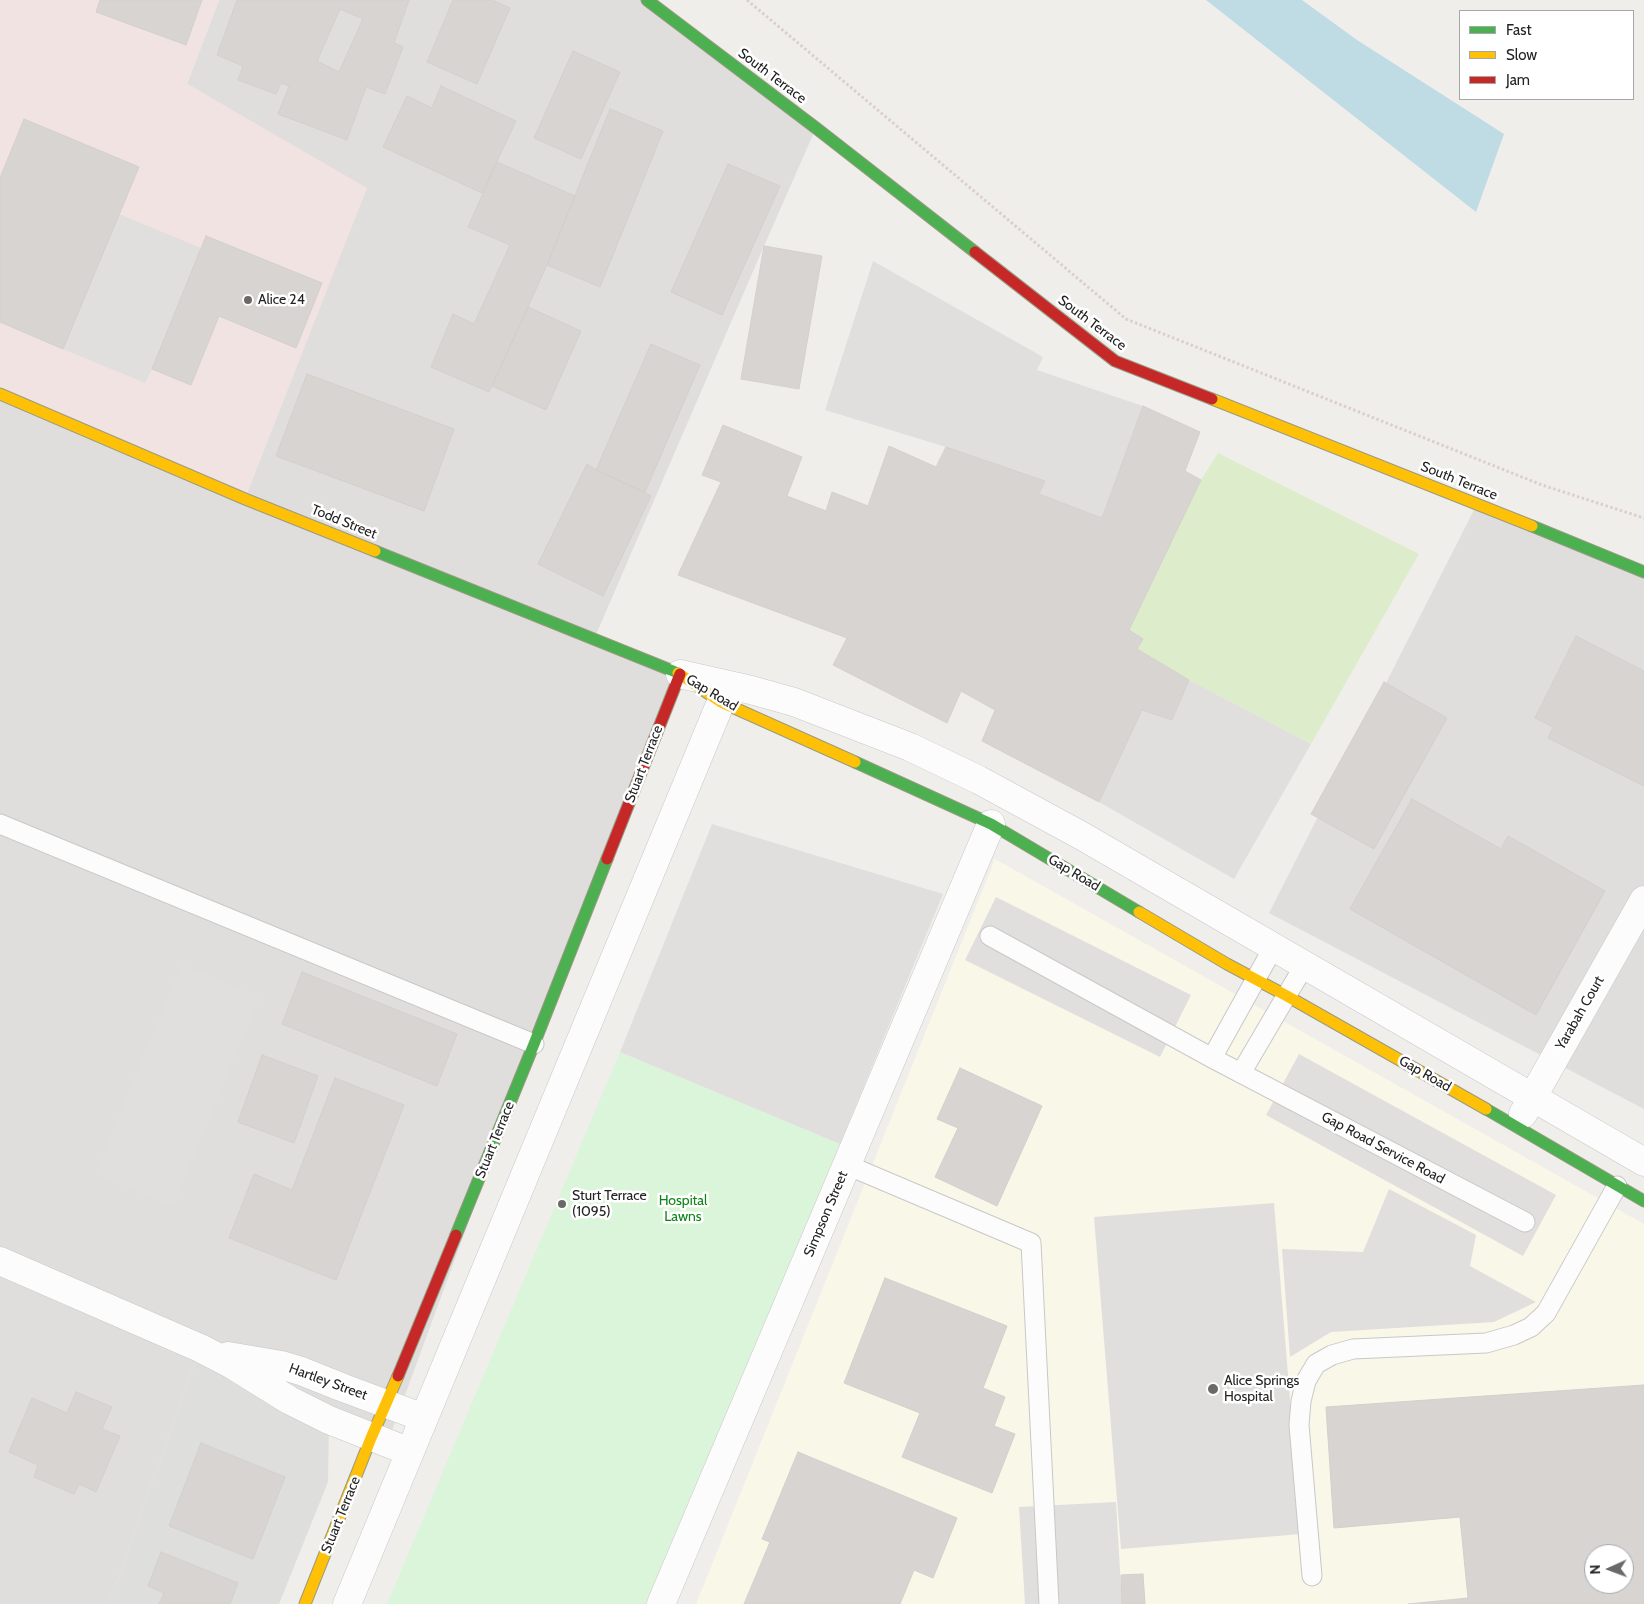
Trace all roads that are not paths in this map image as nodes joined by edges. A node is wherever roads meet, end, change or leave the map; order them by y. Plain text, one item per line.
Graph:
1 (646, 0) edge
2 (0, 394) edge
3 (1644, 572) edge
4 (680, 674) junction
5 (725, 693) junction
6 (0, 824) edge
7 (991, 824) junction
8 (1644, 900) edge
9 (990, 936) dead end
10 (1273, 948) junction
11 (1304, 966) junction
12 (1256, 980) junction
13 (1287, 996) junction
14 (534, 1044) junction
15 (1212, 1058) junction
16 (1241, 1073) junction
17 (1532, 1098) junction
18 (1516, 1126) junction
19 (1639, 1159) edge
20 (847, 1165) junction
21 (1617, 1186) junction
22 (1644, 1201) edge
23 (1524, 1222) dead end
24 (0, 1261) edge
25 (200, 1348) junction
26 (387, 1403) junction
27 (424, 1418) junction
28 (371, 1438) junction
29 (410, 1452) junction
30 (1312, 1576) dead end
31 (306, 1604) edge
32 (347, 1604) edge
33 (661, 1604) edge
34 (1049, 1604) edge

1 - 3 street, South Terrace
2 - 4 street, Todd Street
4 - 5 street, Gap Road
4 - 14 street, Stuart Terrace
5 - 7 street, Gap Road
5 - 10 street, Gap Road
5 - 27 street
6 - 14 lane
7 - 12 street, Gap Road
7 - 20 street, Simpson Street
8 - 17 street, Yarabah Court
9 - 15 lane, Gap Road Service Road
10 - 11 street, Gap Road
10 - 12 lane
11 - 13 lane
11 - 17 street, Gap Road
12 - 13 street, Gap Road
12 - 15 lane
13 - 16 lane
13 - 18 street, Gap Road
14 - 26 street, Stuart Terrace
15 - 16 lane, Gap Road Service Road
16 - 23 lane, Gap Road Service Road
17 - 18 street, Yarabah Court
17 - 19 street, Gap Road
18 - 21 street, Gap Road
19 - 21 street
20 - 33 street, Simpson Street
20 - 34 lane
21 - 22 street, Gap Road
21 - 30 lane
24 - 25 street, Hartley Street
25 - 26 street, Hartley Street
25 - 28 street, Hartley Street
26 - 27 street, Hartley Street
26 - 28 street, Stuart Terrace
27 - 29 street
28 - 29 street, Hartley Street
28 - 31 street, Stuart Terrace
29 - 32 street

